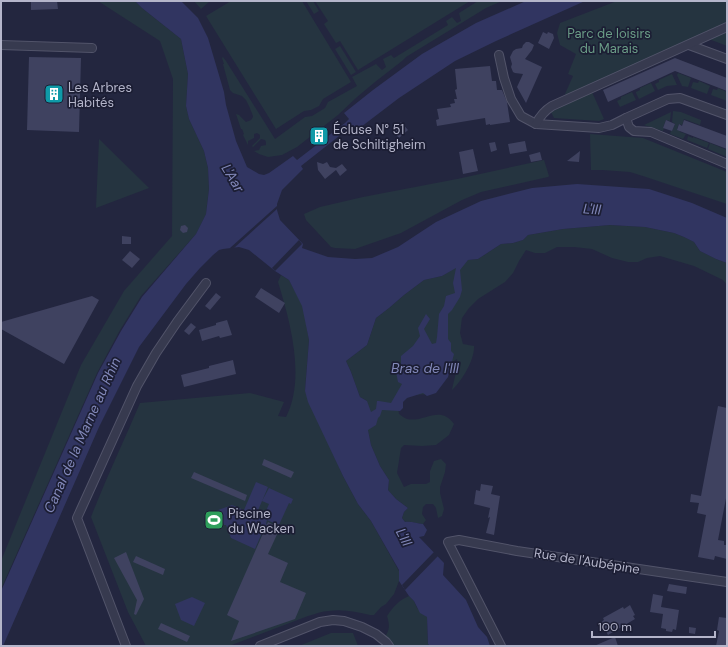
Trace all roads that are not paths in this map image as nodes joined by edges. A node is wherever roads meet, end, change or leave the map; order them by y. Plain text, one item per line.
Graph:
1 (727, 27) edge
2 (1, 45) edge
3 (689, 45) junction
4 (92, 48) dead end
5 (499, 55) dead end
6 (727, 59) edge
7 (727, 115) edge
8 (626, 118) junction
9 (536, 124) junction
10 (727, 164) edge
11 (206, 283) dead end
12 (727, 582) edge
13 (126, 646) edge
14 (260, 646) edge
15 (389, 646) edge
16 (501, 646) edge

1 - 3 street
2 - 4 street
3 - 6 street
3 - 9 street
5 - 9 street
7 - 8 street
8 - 9 street
8 - 10 street
11 - 13 street
12 - 16 street, Rue de l'Aubépine
14 - 15 street

